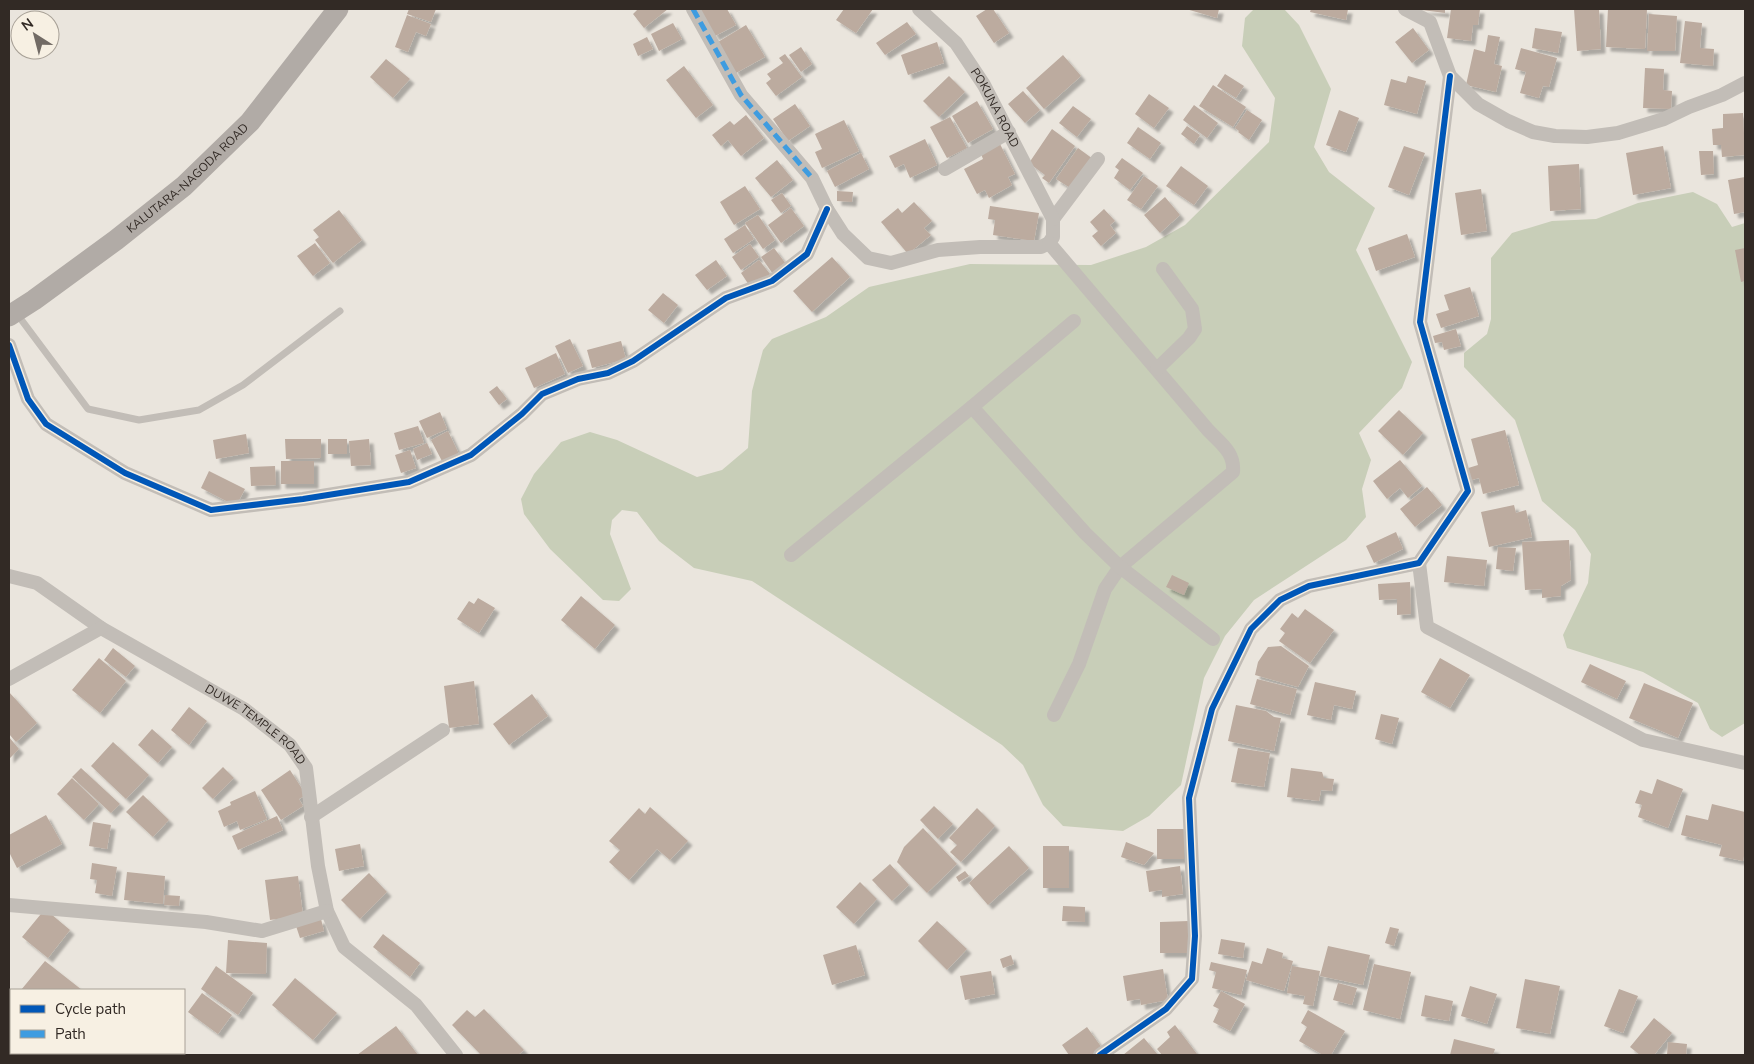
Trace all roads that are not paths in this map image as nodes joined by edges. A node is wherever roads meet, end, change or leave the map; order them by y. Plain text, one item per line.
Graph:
1 (338, 9) edge
2 (693, 9) edge
3 (919, 9) edge
4 (1405, 9) edge
5 (1450, 76) junction
6 (1745, 83) edge
7 (1009, 132) junction
8 (1098, 159) dead end
9 (944, 169) dead end
10 (827, 209) junction
11 (1053, 220) junction
12 (1049, 243) junction
13 (1163, 268) dead end
14 (340, 311) dead end
15 (12, 314) edge
16 (1074, 321) dead end
17 (9, 345) edge
18 (1157, 369) junction
19 (972, 407) junction
20 (791, 555) dead end
21 (1419, 563) junction
22 (1120, 567) junction
23 (9, 576) edge
24 (100, 628) junction
25 (1213, 639) dead end
26 (9, 679) edge
27 (1054, 716) dead end
28 (443, 730) dead end
29 (1745, 763) edge
30 (311, 817) junction
31 (9, 905) edge
32 (327, 911) junction
33 (456, 1055) edge
34 (1100, 1055) edge

1 - 15 main road, KALUTARA-NAGODA ROAD
2 - 10 street
3 - 7 street, POKUNA ROAD
4 - 5 street
5 - 6 street
5 - 21 street
7 - 9 street
7 - 11 street, POKUNA ROAD
8 - 11 street
10 - 12 street
10 - 17 street
11 - 12 street
12 - 18 street
13 - 18 street
14 - 15 lane
16 - 19 street
18 - 22 street
19 - 20 street
19 - 22 street
21 - 29 street
21 - 34 street
22 - 25 street
22 - 27 street
23 - 24 street, DUWE TEMPLE ROAD
24 - 26 street
24 - 30 street, DUWE TEMPLE ROAD
28 - 30 street
30 - 32 street, DUWE TEMPLE ROAD
31 - 32 street
32 - 33 street, DUWE TEMPLE ROAD

